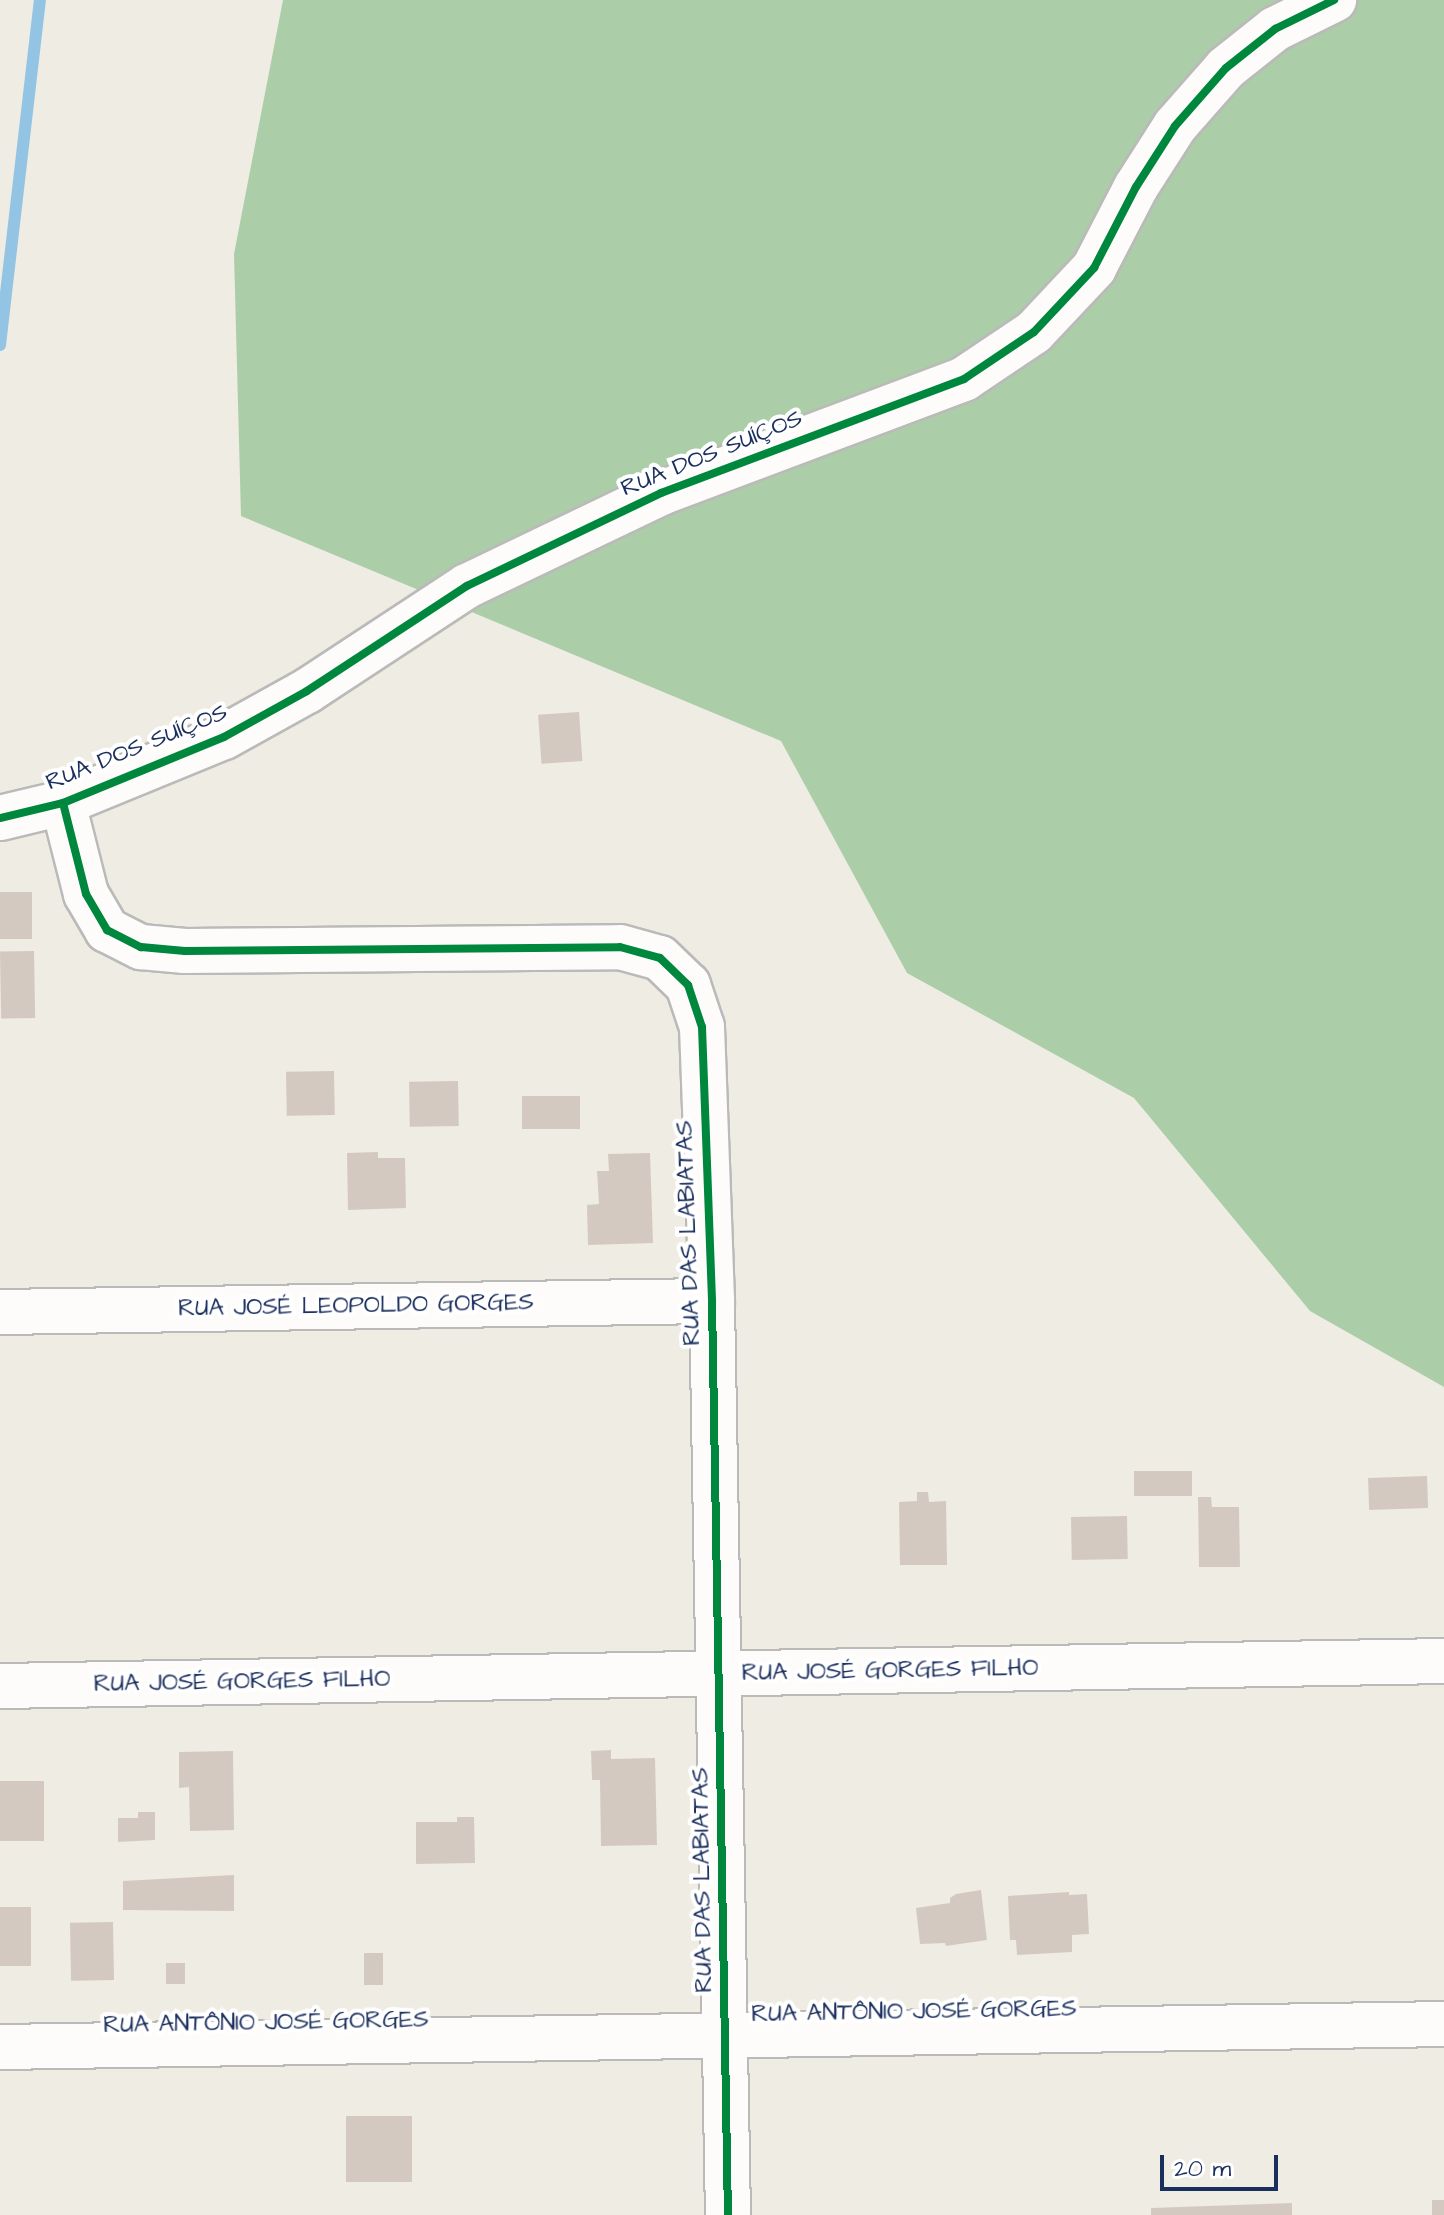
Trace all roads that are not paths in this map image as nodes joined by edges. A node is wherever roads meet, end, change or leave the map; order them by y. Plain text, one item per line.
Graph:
1 (1334, 0) edge
2 (63, 803) junction
3 (0, 818) edge
4 (712, 1301) junction
5 (0, 1312) edge
6 (1444, 1661) edge
7 (720, 1674) junction
8 (0, 1686) edge
9 (1444, 2024) edge
10 (726, 2035) junction
11 (0, 2047) edge
12 (728, 2215) edge

1 - 2 street, RUA DOS SUÍÇOS
2 - 3 street, RUA DOS SUÍÇOS
2 - 4 street, RUA DAS LABIATAS
4 - 5 street, RUA JOSÉ LEOPOLDO GORGES
4 - 7 street, RUA DAS LABIATAS
6 - 7 street, RUA JOSÉ GORGES FILHO
7 - 8 street, RUA JOSÉ GORGES FILHO
7 - 10 street, RUA DAS LABIATAS
9 - 10 street, RUA ANTÔNIO JOSÉ GORGES
10 - 11 street, RUA ANTÔNIO JOSÉ GORGES
10 - 12 street, RUA DAS LABIATAS

